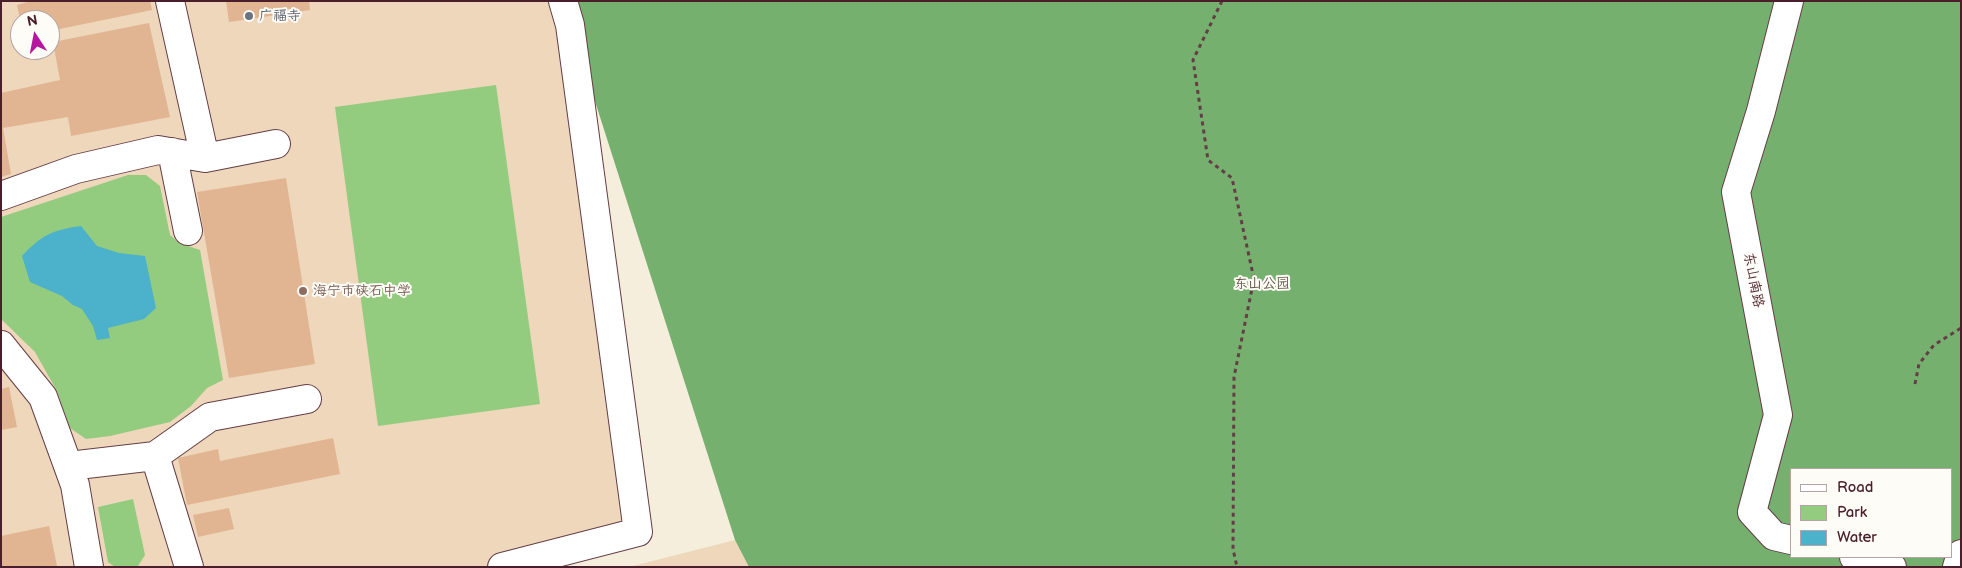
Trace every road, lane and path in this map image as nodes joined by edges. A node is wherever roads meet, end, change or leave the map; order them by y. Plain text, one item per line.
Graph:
1 (170, 1) edge
2 (562, 1) edge
3 (1222, 1) edge
4 (1789, 1) edge
5 (276, 144) dead end
6 (172, 152) junction
7 (205, 158) junction
8 (1, 196) edge
9 (188, 231) dead end
10 (1961, 328) edge
11 (1, 345) edge
12 (1915, 384) dead end
13 (307, 399) dead end
14 (155, 456) junction
15 (68, 466) junction
16 (1790, 540) edge
17 (1961, 554) edge
18 (1858, 558) edge
19 (89, 567) edge
20 (189, 567) edge
21 (502, 567) edge
22 (1237, 567) edge
23 (1892, 567) edge
24 (1958, 567) edge

1 - 7 street
2 - 21 street
3 - 22 path
4 - 16 street, 东山南路
5 - 7 street
6 - 7 street
6 - 8 street
6 - 9 street
10 - 12 path
11 - 15 street
13 - 14 street
14 - 15 street
14 - 20 street
15 - 19 street
17 - 24 street
18 - 23 street

